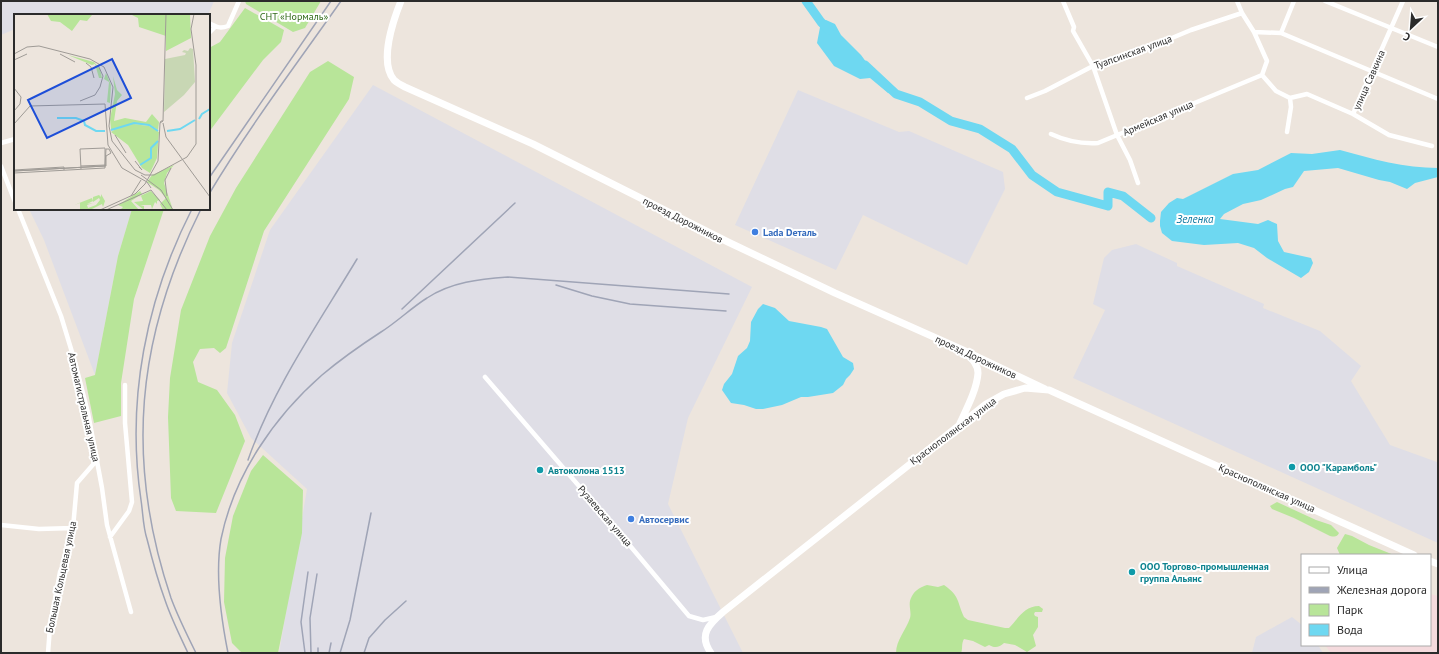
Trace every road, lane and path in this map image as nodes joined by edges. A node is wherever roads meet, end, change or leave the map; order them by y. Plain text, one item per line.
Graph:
1 (239, 1) edge
2 (401, 1) edge
3 (1063, 1) edge
4 (1237, 1) edge
5 (1294, 1) edge
6 (1325, 1) edge
7 (1403, 1) edge
8 (1242, 13) junction
9 (210, 24) edge
10 (215, 26) junction
11 (1392, 28) junction
12 (210, 32) edge
13 (1254, 32) junction
14 (1281, 33) junction
15 (1438, 47) edge
16 (1093, 66) junction
17 (1373, 71) junction
18 (1262, 75) junction
19 (1027, 98) dead end
20 (1290, 98) junction
21 (1438, 99) edge
22 (1353, 114) junction
23 (1287, 132) dead end
24 (1051, 134) dead end
25 (1118, 135) junction
26 (14, 138) edge
27 (1, 143) edge
28 (1432, 146) dead end
29 (1, 166) edge
30 (1138, 183) dead end
31 (14, 199) edge
32 (18, 210) edge
33 (963, 350) junction
34 (485, 377) dead end
35 (125, 385) dead end
36 (1048, 390) junction
37 (959, 425) junction
38 (97, 460) junction
39 (1, 525) edge
40 (73, 528) junction
41 (110, 537) junction
42 (1412, 554) edge
43 (131, 612) dead end
44 (717, 617) junction
45 (48, 653) edge
46 (711, 653) edge

1 - 10 street
2 - 33 main road, проезд Дорожников
3 - 16 street
4 - 8 street
5 - 14 street
6 - 11 street
7 - 11 street, улица Савкина
8 - 13 street
8 - 16 street, Туапсинская улица
9 - 10 street
10 - 12 street
11 - 15 street
11 - 17 street, улица Савкина
13 - 14 street
13 - 18 street
14 - 17 street
16 - 19 street, Туапсинская улица
16 - 25 street
17 - 21 street
17 - 22 street, улица Савкина
18 - 20 street
18 - 25 street, Армейская улица
20 - 22 street
20 - 23 street
22 - 28 street
24 - 25 street, Армейская улица
25 - 30 street
26 - 27 street
29 - 31 street
32 - 38 street, Автомагистральная улица
33 - 36 main road, проезд Дорожников
33 - 37 main road
34 - 44 street, Рузаевская улица
35 - 41 street
36 - 37 main road, Краснополянская улица
36 - 42 main road, Краснополянская улица
37 - 44 main road, Краснополянская улица
38 - 40 street, Большая Кольцевая улица
38 - 41 street, Автомагистральная улица
39 - 40 street
40 - 45 street, Большая Кольцевая улица
41 - 43 street, Автомагистральная улица
44 - 46 main road, Краснополянская улица

